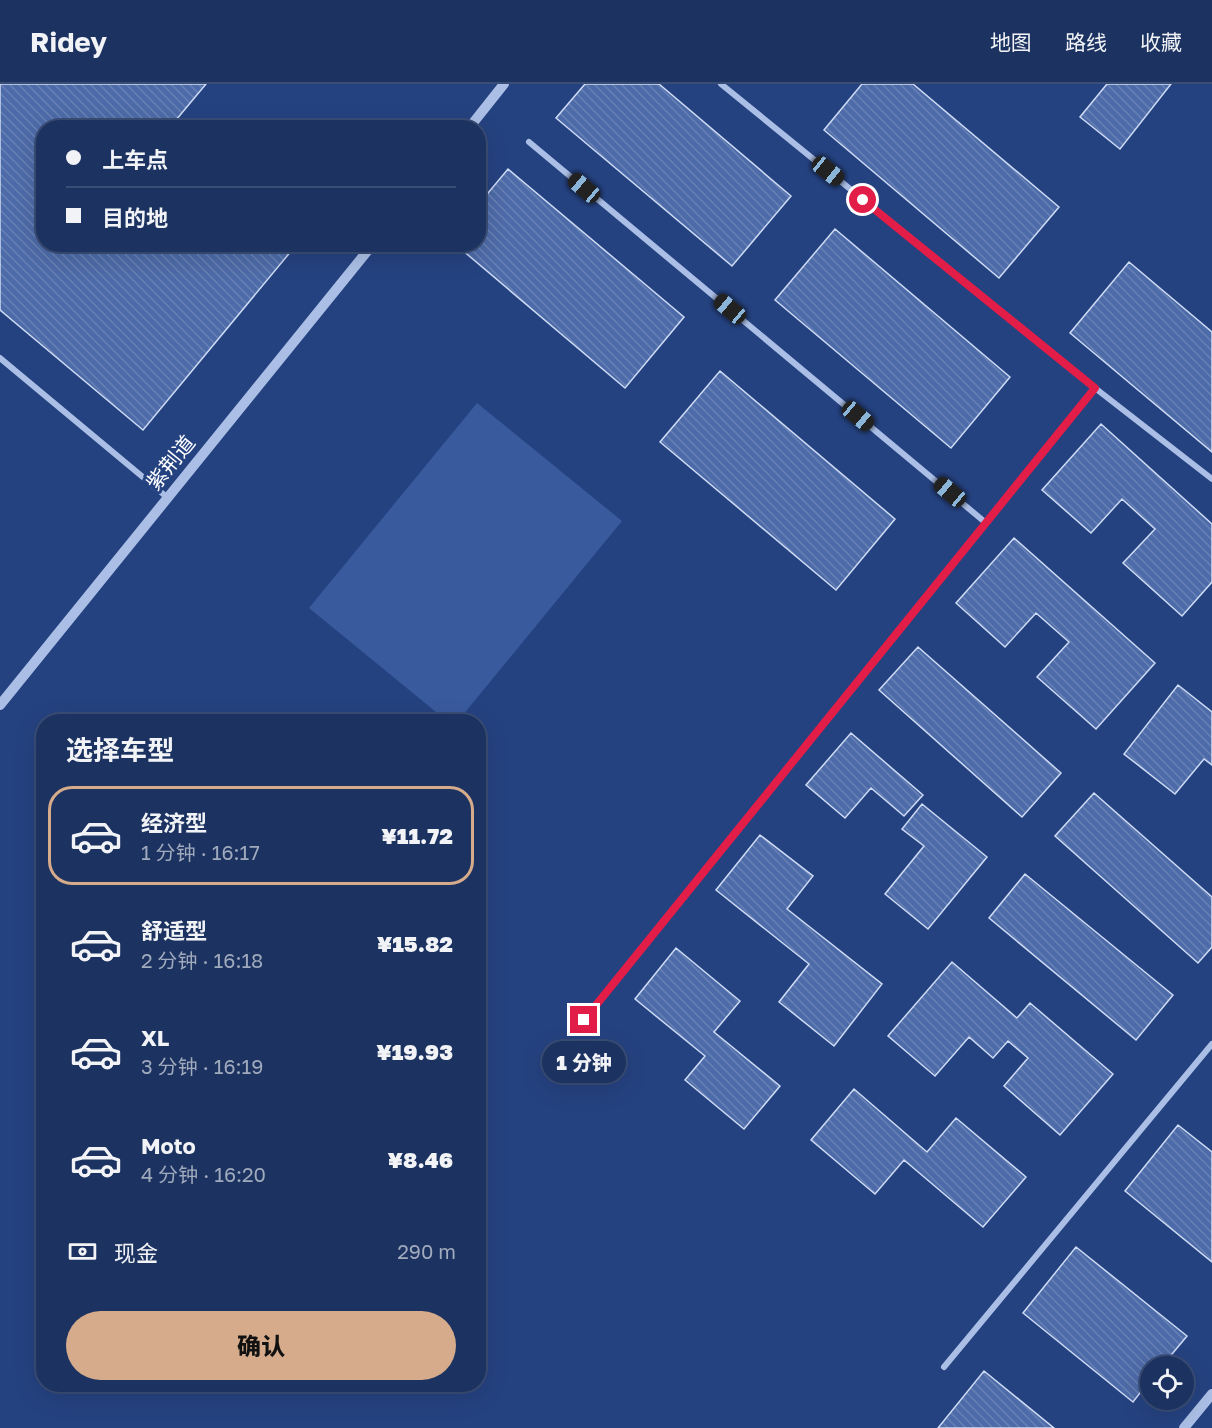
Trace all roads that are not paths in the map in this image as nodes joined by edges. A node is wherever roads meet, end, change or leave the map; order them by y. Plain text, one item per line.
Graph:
1 (504, 84) edge
2 (721, 84) edge
3 (475, 120) edge
4 (529, 142) dead end
5 (367, 252) edge
6 (0, 358) edge
7 (1095, 388) junction
8 (1212, 479) edge
9 (168, 498) junction
10 (986, 523) junction
11 (0, 705) edge
12 (584, 1020) dead end
13 (1212, 1044) edge
14 (944, 1367) dead end
15 (1212, 1394) edge
16 (1184, 1428) edge

1 - 3 street
2 - 7 street
4 - 10 street
5 - 9 street, 紫荆道
6 - 9 street
7 - 8 street
7 - 10 street
9 - 11 street, 紫荆道
10 - 12 street
13 - 14 street
15 - 16 street

